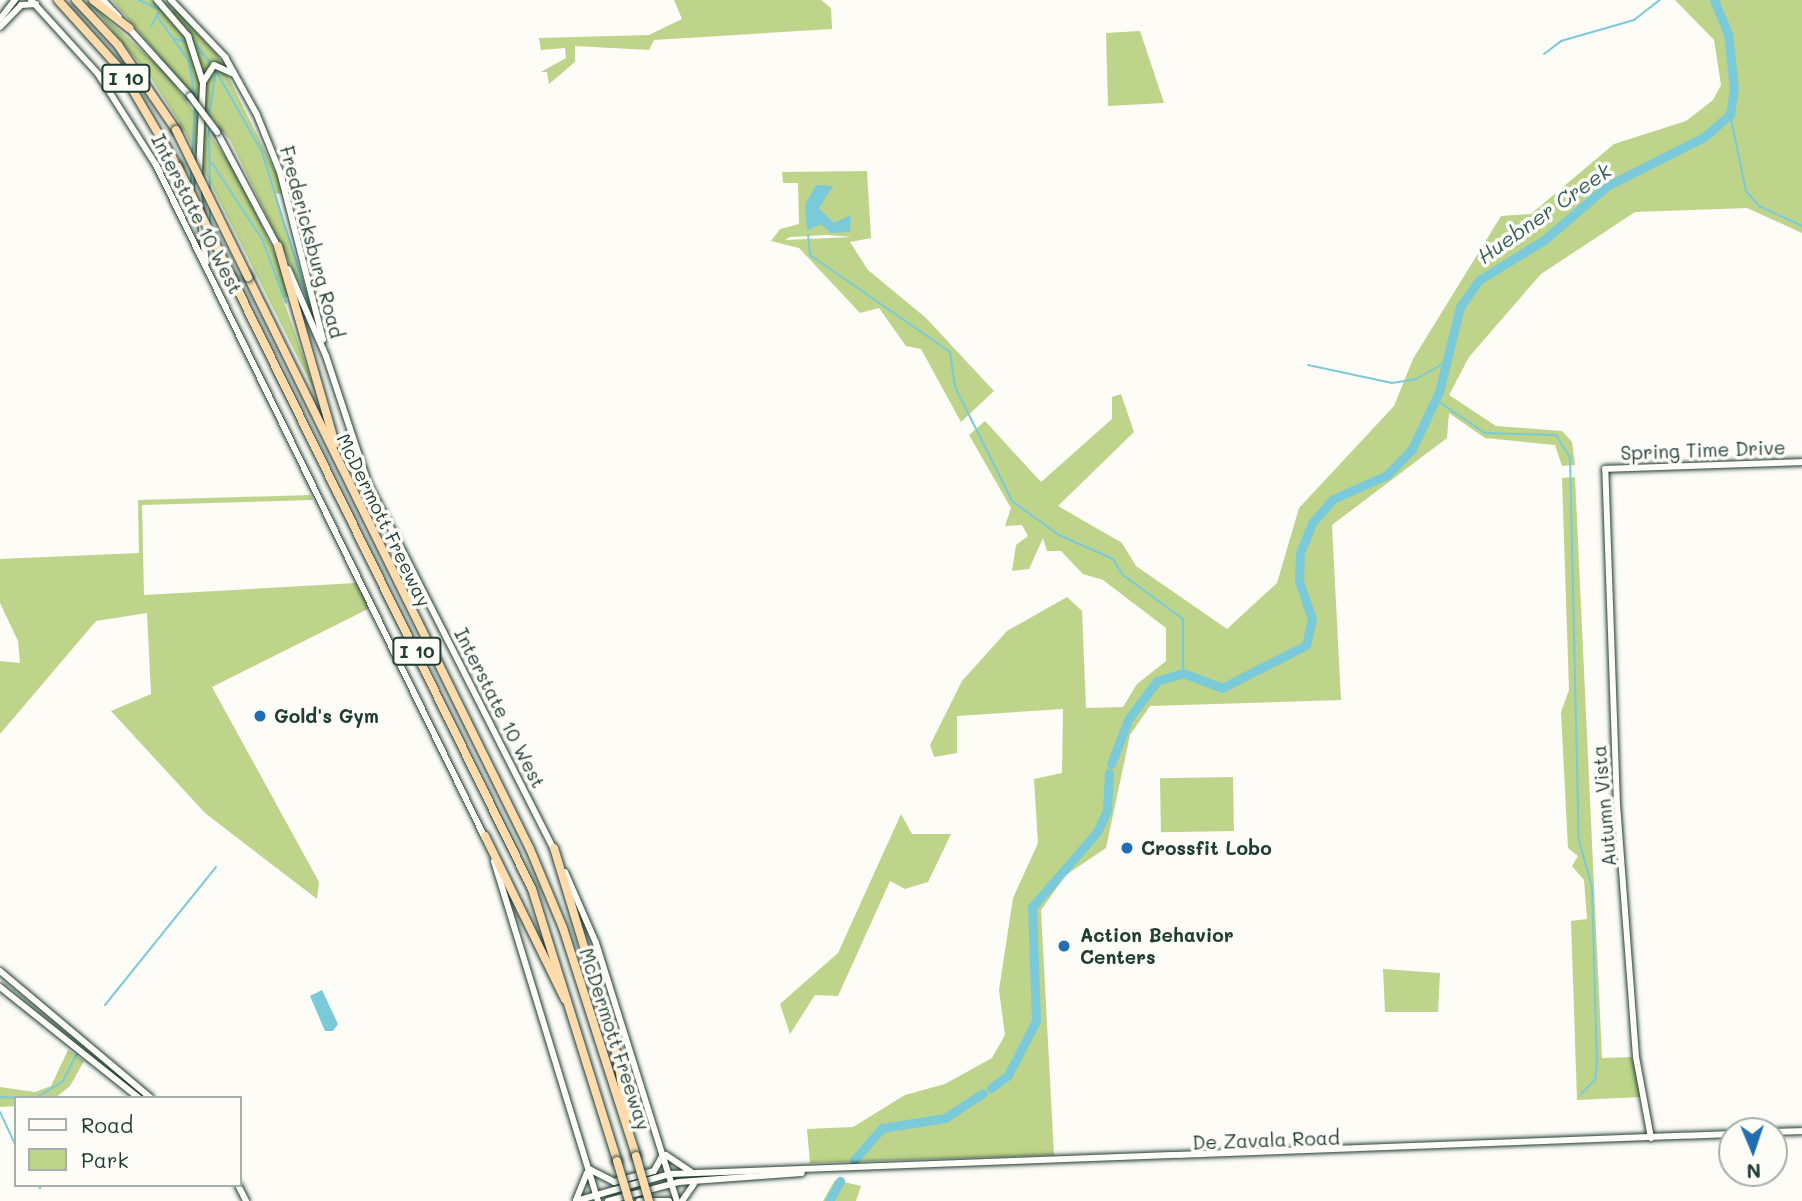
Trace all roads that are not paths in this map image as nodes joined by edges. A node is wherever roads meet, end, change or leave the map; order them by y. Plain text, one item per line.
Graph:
1 (15, 0) edge
2 (58, 0) edge
3 (76, 0) edge
4 (93, 0) edge
5 (103, 0) edge
6 (157, 0) edge
7 (171, 0) edge
8 (33, 2) edge
9 (0, 19) edge
10 (0, 27) edge
11 (130, 28) junction
12 (239, 78) junction
13 (203, 83) junction
14 (278, 246) junction
15 (207, 271) junction
16 (326, 356) junction
17 (1802, 462) edge
18 (1605, 470) joint
19 (345, 474) junction
20 (485, 836) junction
21 (554, 848) junction
22 (0, 971) edge
23 (0, 986) edge
24 (580, 1031) junction
25 (137, 1096) edge
26 (149, 1096) edge
27 (628, 1134) junction
28 (1718, 1135) edge
29 (1651, 1138) junction
30 (664, 1153) junction
31 (587, 1167) junction
32 (693, 1173) junction
33 (802, 1173) junction
34 (670, 1174) junction
35 (704, 1180) junction
36 (672, 1184) junction
37 (597, 1198) edge
38 (575, 1201) edge
39 (608, 1201) edge
40 (629, 1201) edge
41 (639, 1201) edge
42 (649, 1201) edge
43 (669, 1201) edge
44 (677, 1201) edge
45 (682, 1201) edge

1 - 9 main road
2 - 24 highway, McDermott Freeway / I 10, bridge
3 - 19 highway, McDermott Freeway / I 10, bridge
4 - 11 highway
5 - 11 main road, Interstate 10 West
6 - 13 main road
7 - 12 main road, Fredericksburg Road
8 - 10 main road
8 - 15 main road, Interstate 10 West
11 - 14 main road, Interstate 10 West, bridge
12 - 13 main road
12 - 16 main road, Fredericksburg Road
13 - 15 main road
14 - 16 main road, Interstate 10 West
14 - 19 highway
15 - 20 main road, Interstate 10 West
16 - 21 main road, Interstate 10 West
17 - 18 main road, Spring Time Drive
18 - 29 main road, Autumn Vista
19 - 27 highway, McDermott Freeway / I 10
20 - 24 highway
20 - 31 main road, Interstate 10 West
21 - 27 highway
21 - 30 main road, Interstate 10 West
22 - 26 main road
23 - 25 main road
24 - 40 highway, McDermott Freeway / I 10, bridge
27 - 42 highway, McDermott Freeway / I 10, bridge
28 - 29 main road, De Zavala Road
29 - 33 main road, De Zavala Road
30 - 31 main road
30 - 32 main road
30 - 34 main road, Interstate 10 West
31 - 37 main road, Interstate 10 West
31 - 38 main road
32 - 33 main road, De Zavala Road
32 - 34 main road, De Zavala Road
33 - 35 main road, De Zavala Road
34 - 36 main road, Interstate 10 West
34 - 37 main road, De Zavala Road
35 - 36 main road, De Zavala Road
35 - 45 main road
36 - 39 main road, De Zavala Road
36 - 44 main road, Interstate 10 West
37 - 38 main road, De Zavala Road
41 - 43 main road

